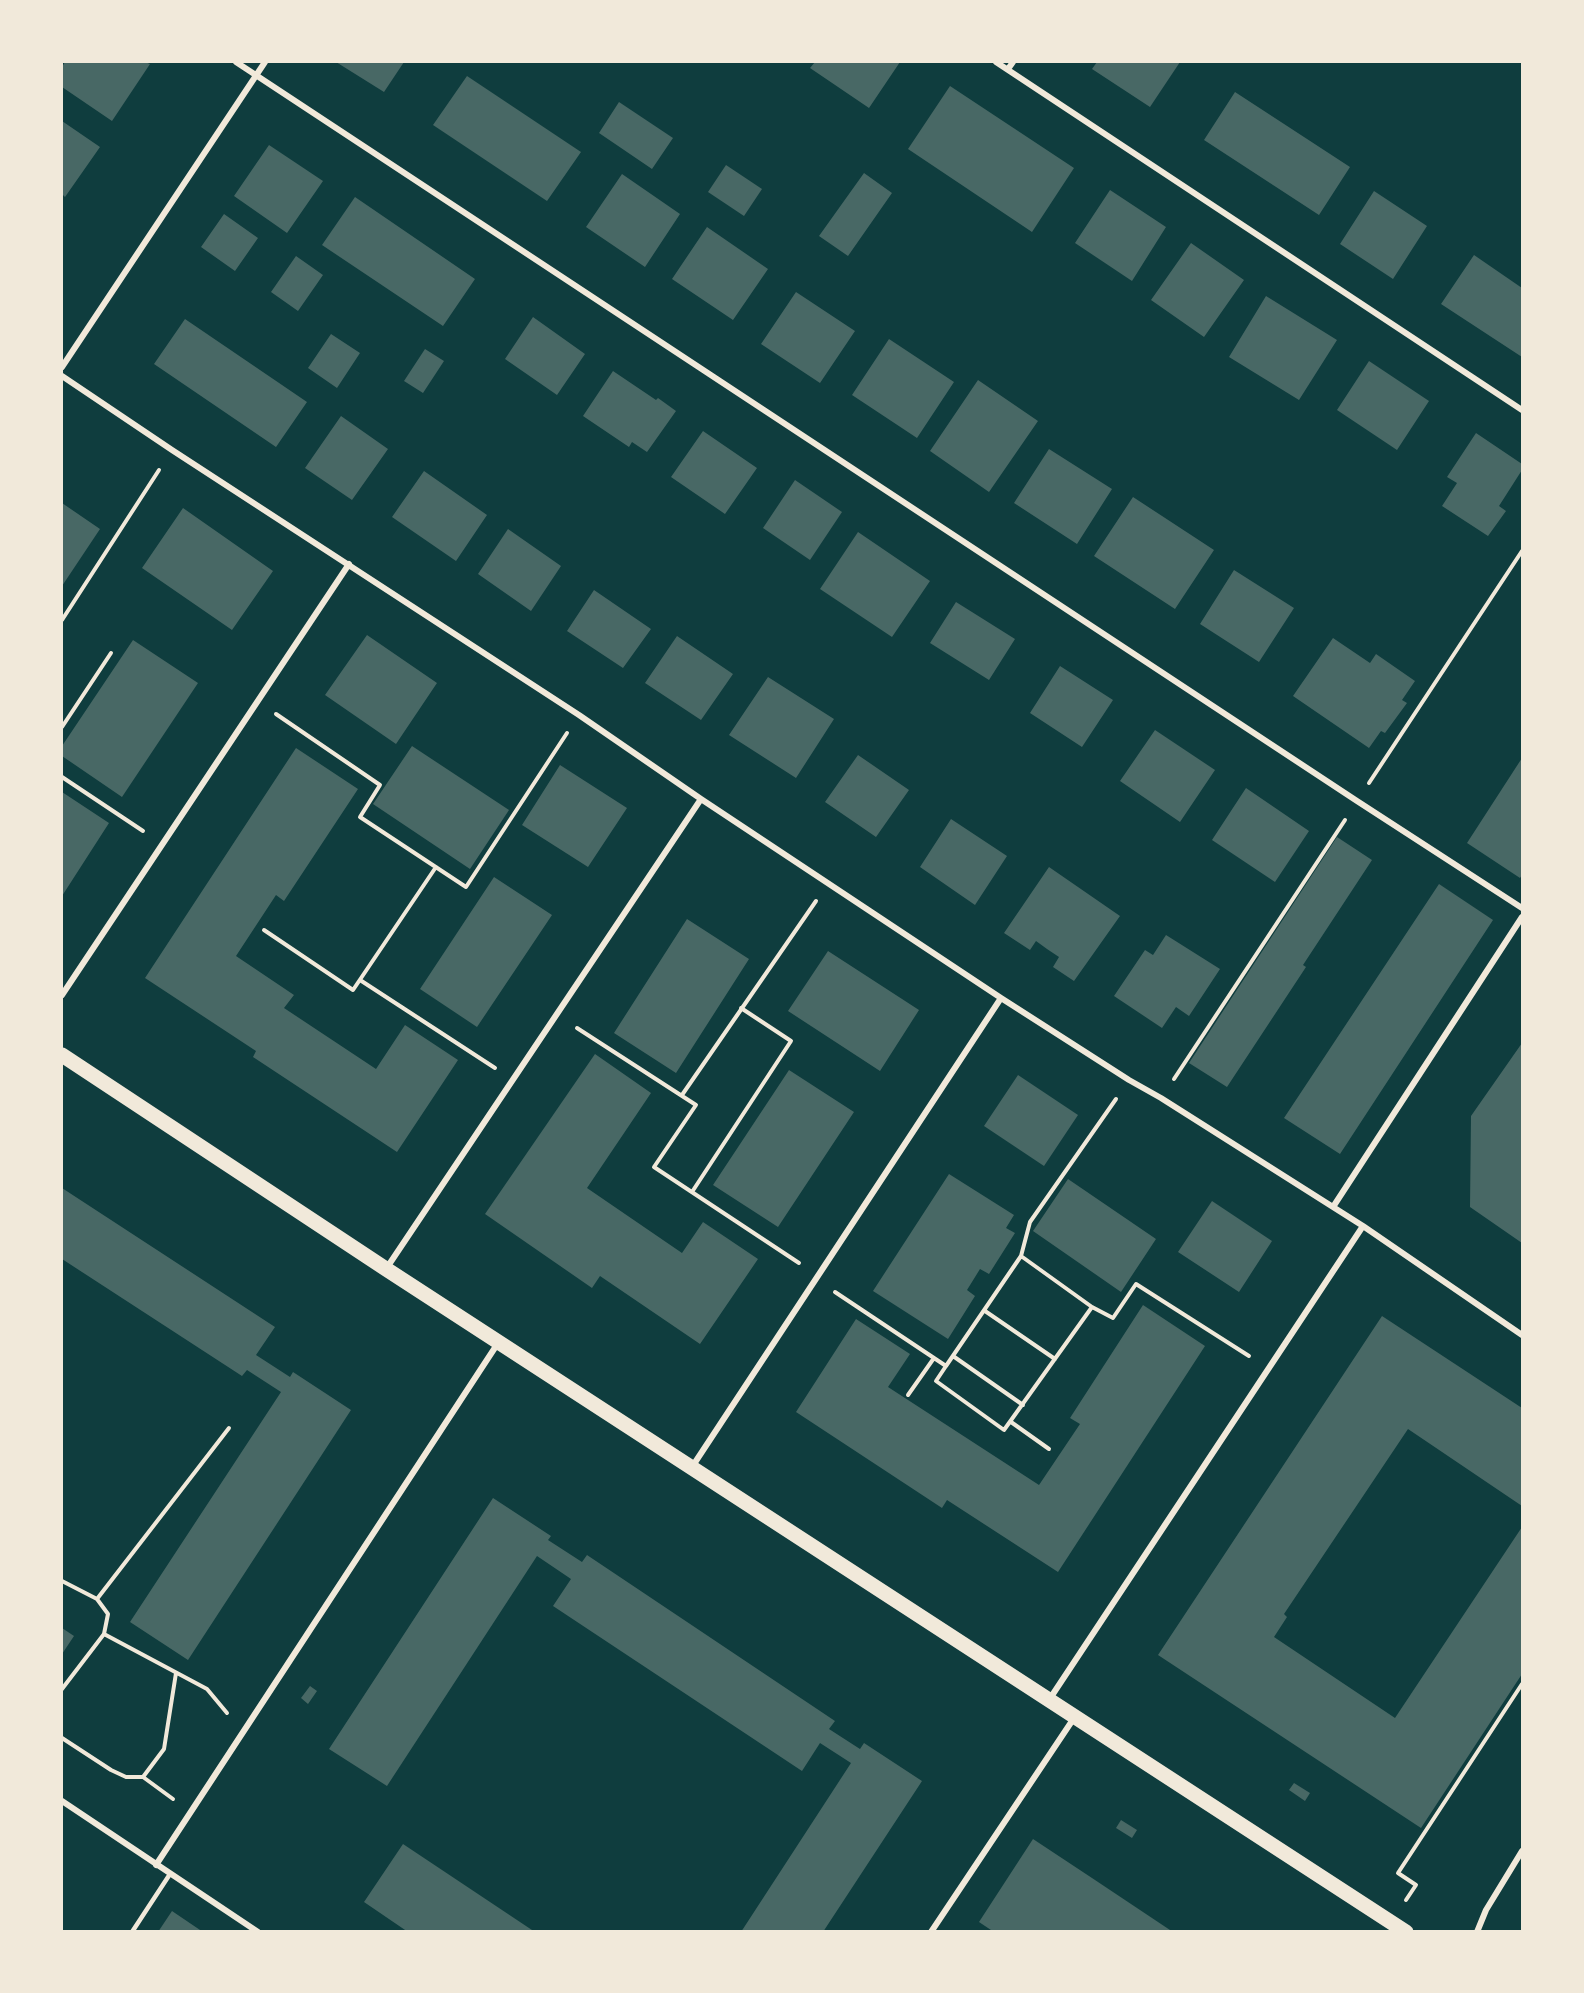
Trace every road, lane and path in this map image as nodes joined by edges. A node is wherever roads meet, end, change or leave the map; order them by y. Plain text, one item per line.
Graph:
1 (236, 62) edge
2 (265, 62) edge
3 (996, 62) edge
4 (1012, 62) edge
5 (1008, 69) junction
6 (256, 75) junction
7 (62, 367) edge
8 (62, 376) edge
9 (1522, 410) edge
10 (172, 450) junction
11 (1522, 551) edge
12 (349, 564) junction
13 (62, 620) edge
14 (111, 653) dead end
15 (256, 701) junction
16 (579, 715) junction
17 (62, 727) edge
18 (62, 777) edge
19 (701, 799) junction
20 (1357, 801) junction
21 (162, 843) junction
22 (436, 867) junction
23 (828, 883) junction
24 (1522, 908) edge
25 (1522, 916) edge
26 (264, 930) dead end
27 (360, 980) junction
28 (62, 995) edge
29 (1001, 998) junction
30 (741, 1008) junction
31 (62, 1055) edge
32 (512, 1080) junction
33 (682, 1095) dead end
34 (1161, 1098) junction
35 (692, 1192) dead end
36 (1333, 1208) junction
37 (1363, 1226) junction
38 (1021, 1256) dead end
39 (386, 1269) junction
40 (1092, 1307) junction
41 (985, 1311) dead end
42 (1522, 1335) edge
43 (499, 1342) junction
44 (953, 1356) dead end
45 (934, 1358) dead end
46 (1055, 1359) junction
47 (946, 1366) dead end
48 (1269, 1369) junction
49 (908, 1395) dead end
50 (1023, 1405) junction
51 (1011, 1422) junction
52 (229, 1428) dead end
53 (1049, 1449) dead end
54 (691, 1467) junction
55 (62, 1581) edge
56 (97, 1599) junction
57 (104, 1634) junction
58 (176, 1673) junction
59 (1522, 1684) edge
60 (62, 1689) edge
61 (1049, 1701) junction
62 (1074, 1718) junction
63 (243, 1731) junction
64 (62, 1738) edge
65 (143, 1777) junction
66 (62, 1801) edge
67 (190, 1812) junction
68 (1522, 1851) edge
69 (156, 1864) junction
70 (170, 1874) junction
71 (1391, 1922) junction
72 (132, 1932) edge
73 (258, 1932) edge
74 (931, 1932) edge
75 (1406, 1932) edge
76 (1477, 1932) edge

1 - 6 street
2 - 6 street
3 - 5 street
4 - 5 street
5 - 9 street
6 - 7 street
6 - 20 street
8 - 10 street
10 - 12 street
10 - 13 path
11 - 20 path
12 - 15 street
12 - 16 street
14 - 17 path
15 - 21 street
15 - 22 path
16 - 19 street
16 - 22 path
18 - 21 path
19 - 23 street
19 - 32 street
20 - 24 street
20 - 34 path
21 - 28 street
22 - 27 path
23 - 29 street
23 - 30 path
25 - 36 street
26 - 27 path
27 - 32 path
29 - 34 street
29 - 54 street
30 - 33 path
30 - 35 path
31 - 39 main road
32 - 39 street
34 - 36 street
36 - 37 street
37 - 42 street
37 - 48 street
38 - 40 path
39 - 43 main road
40 - 46 path
40 - 48 path
41 - 46 path
43 - 54 main road
43 - 63 street
44 - 50 path
45 - 49 path
46 - 50 path
47 - 51 path
48 - 61 street
50 - 51 path
51 - 53 path
52 - 56 path
54 - 61 main road
55 - 56 path
56 - 57 path
57 - 58 path
57 - 60 path
58 - 63 path
58 - 65 path
59 - 71 path
61 - 62 main road
62 - 71 main road
62 - 74 street
63 - 67 street
64 - 65 path
65 - 67 path
66 - 69 street
67 - 69 street
68 - 76 street
69 - 70 street
70 - 72 lane
70 - 73 street
71 - 75 main road

